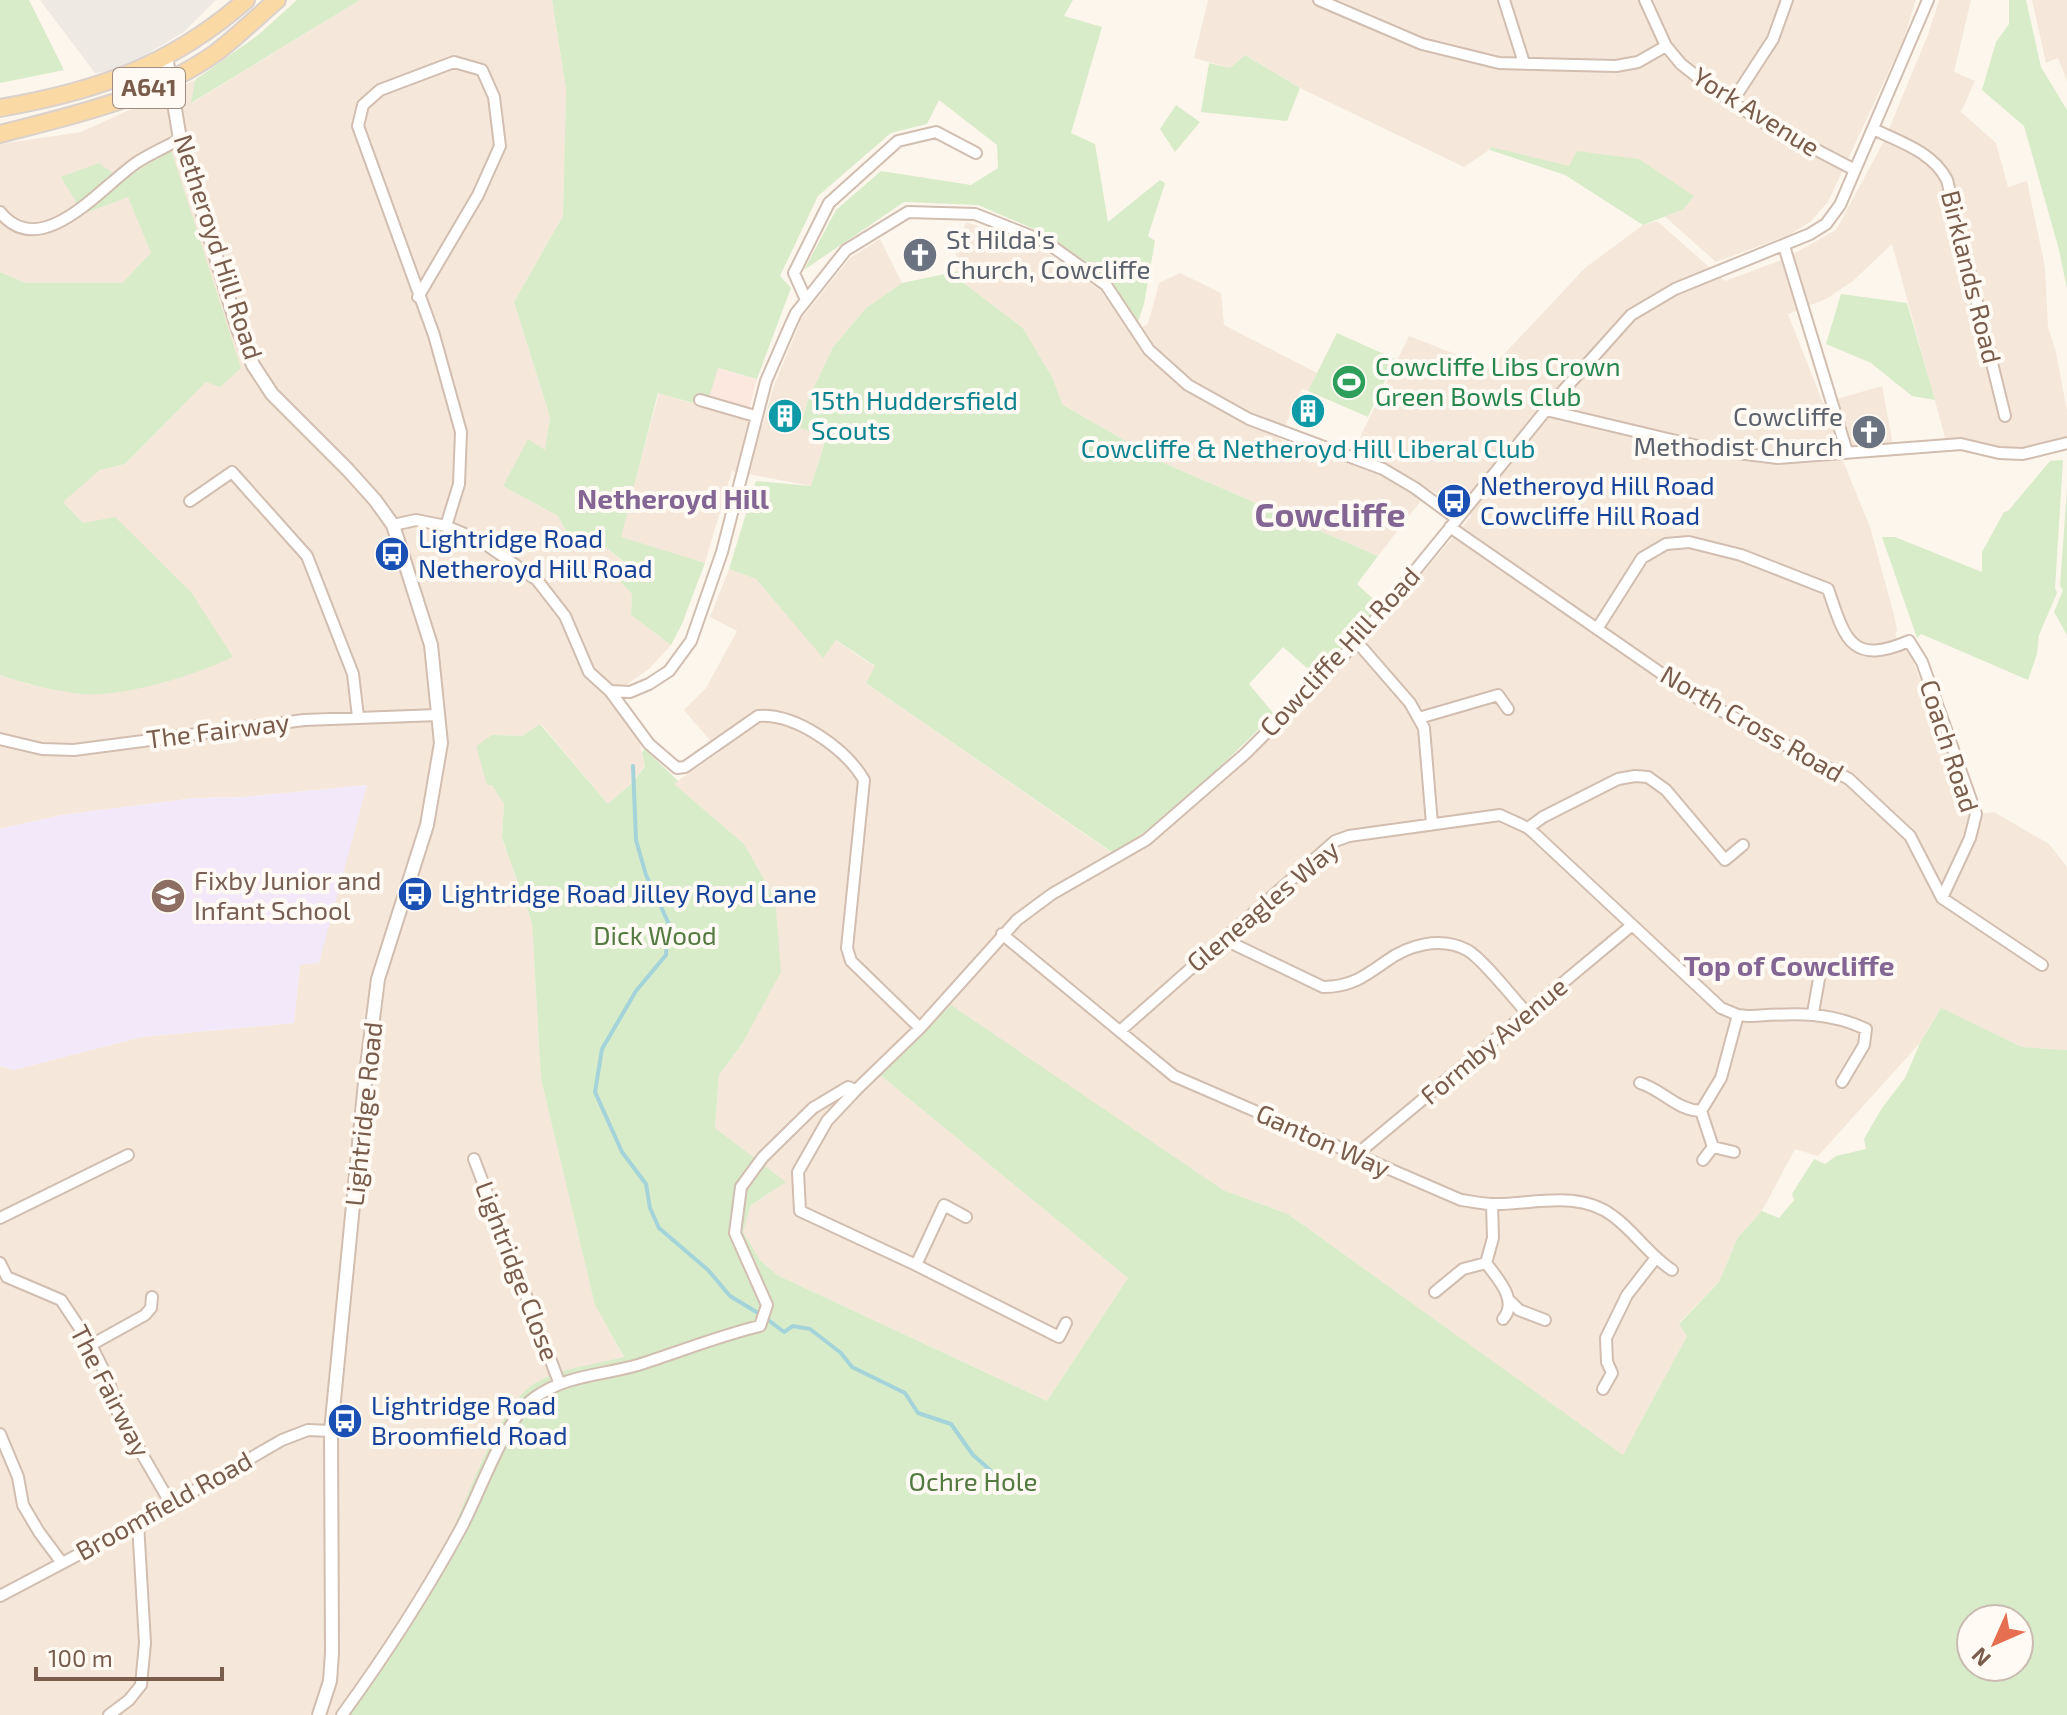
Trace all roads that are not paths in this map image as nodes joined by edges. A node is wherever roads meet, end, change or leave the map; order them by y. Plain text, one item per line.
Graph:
1 (246, 0) edge
2 (277, 0) edge
3 (1319, 0) edge
4 (1504, 0) edge
5 (1645, 0) edge
6 (1787, 0) edge
7 (1928, 0) edge
8 (1666, 46) junction
9 (166, 56) junction
10 (1524, 63) junction
11 (170, 78) junction
12 (110, 82) junction
13 (1732, 102) junction
14 (116, 104) junction
15 (0, 108) edge
16 (1873, 129) junction
17 (0, 134) edge
18 (180, 139) junction
19 (976, 153) dead end
20 (1855, 170) junction
21 (0, 212) edge
22 (1784, 246) junction
23 (418, 297) junction
24 (806, 300) junction
25 (700, 400) dead end
26 (1546, 410) junction
27 (755, 416) junction
28 (2005, 416) dead end
29 (2067, 443) edge
30 (1847, 452) junction
31 (190, 501) dead end
32 (1454, 523) junction
33 (393, 525) junction
34 (446, 526) junction
35 (1597, 629) junction
36 (1357, 642) junction
37 (610, 691) junction
38 (1508, 709) dead end
39 (438, 715) junction
40 (358, 717) junction
41 (1419, 718) junction
42 (0, 739) edge
43 (1432, 824) junction
44 (1528, 828) junction
45 (1743, 845) dead end
46 (1942, 898) junction
47 (1631, 926) junction
48 (1002, 934) junction
49 (1223, 939) junction
50 (2042, 965) dead end
51 (1820, 973) dead end
52 (1527, 1013) junction
53 (1813, 1013) junction
54 (1738, 1015) junction
55 (920, 1028) junction
56 (1120, 1031) junction
57 (1842, 1082) dead end
58 (1640, 1083) dead end
59 (856, 1090) junction
60 (1701, 1111) junction
61 (1713, 1147) junction
62 (1734, 1152) dead end
63 (128, 1155) dead end
64 (1356, 1155) junction
65 (474, 1159) dead end
66 (1703, 1160) dead end
67 (1492, 1204) junction
68 (966, 1217) dead end
69 (0, 1218) edge
70 (1655, 1259) junction
71 (0, 1263) edge
72 (1486, 1263) junction
73 (916, 1265) junction
74 (1672, 1270) dead end
75 (1435, 1292) dead end
76 (152, 1297) dead end
77 (1511, 1302) junction
78 (1503, 1319) dead end
79 (1545, 1320) dead end
80 (1066, 1323) dead end
81 (91, 1345) junction
82 (559, 1382) junction
83 (1603, 1389) dead end
84 (331, 1431) junction
85 (0, 1434) edge
86 (171, 1504) junction
87 (138, 1523) junction
88 (62, 1563) junction
89 (0, 1596) edge
90 (109, 1715) edge
91 (319, 1715) edge
92 (342, 1715) edge

1 - 9 main road, A641
2 - 11 main road, A641
3 - 10 street
4 - 10 street
5 - 8 street, York Avenue
6 - 13 street
7 - 16 street, Cowcliffe Hill Road
8 - 10 street
8 - 13 street, York Avenue
9 - 11 street, Netheroyd Hill Road
9 - 12 main road, A641
11 - 14 main road, A641
11 - 18 street, Netheroyd Hill Road
12 - 14 main road
12 - 15 main road, A641
13 - 20 street, York Avenue
14 - 17 main road, A641
16 - 20 street, Cowcliffe Hill Road
16 - 28 street, Birklands Road
18 - 21 street
18 - 33 street, Netheroyd Hill Road
19 - 24 street
20 - 22 street, Cowcliffe Hill Road
22 - 26 street, Cowcliffe Hill Road
22 - 30 street
23 - 23 street
23 - 34 street
24 - 27 street
24 - 32 street
25 - 27 street
26 - 30 street
26 - 32 street, Cowcliffe Hill Road
27 - 37 street
29 - 30 street
31 - 40 street
32 - 35 street, North Cross Road
32 - 36 street, Cowcliffe Hill Road
33 - 34 street
33 - 39 street, Lightridge Road
34 - 37 street
35 - 46 street, North Cross Road
35 - 46 street, Coach Road
36 - 41 street
36 - 48 street, Cowcliffe Hill Road
37 - 55 street
38 - 41 street
39 - 40 street, The Fairway
39 - 84 street, Lightridge Road
40 - 42 street, The Fairway
41 - 43 street
43 - 44 street, Gleneagles Way
43 - 49 street, Gleneagles Way
44 - 45 street
44 - 47 street, Gleneagles Way
46 - 50 street
47 - 52 street, Formby Avenue
47 - 54 street, Gleneagles Way
48 - 55 street, Cowcliffe Hill Road
48 - 56 street, Ganton Way
49 - 52 street
49 - 56 street, Gleneagles Way
51 - 53 street
52 - 64 street, Formby Avenue
53 - 54 street
53 - 57 street
54 - 60 street
55 - 59 street, Cowcliffe Hill Road
56 - 64 street, Ganton Way
58 - 60 street
59 - 73 street
59 - 82 street, Cowcliffe Hill Road
60 - 61 street
61 - 62 street
61 - 66 street
63 - 69 street
64 - 67 street, Ganton Way
65 - 82 street, Lightridge Close
67 - 70 street, Ganton Way
67 - 72 street
68 - 73 street
70 - 74 street, Ganton Way
70 - 83 street
71 - 81 street, The Fairway
72 - 75 street
72 - 77 street
73 - 80 street
76 - 81 street
77 - 78 street
77 - 79 street
81 - 86 street, The Fairway
82 - 92 street
84 - 86 street, Broomfield Road
84 - 91 street, Lightridge Road
85 - 88 street
86 - 87 street, Broomfield Road
87 - 88 street, Broomfield Road
87 - 90 street
88 - 89 street, Broomfield Road

